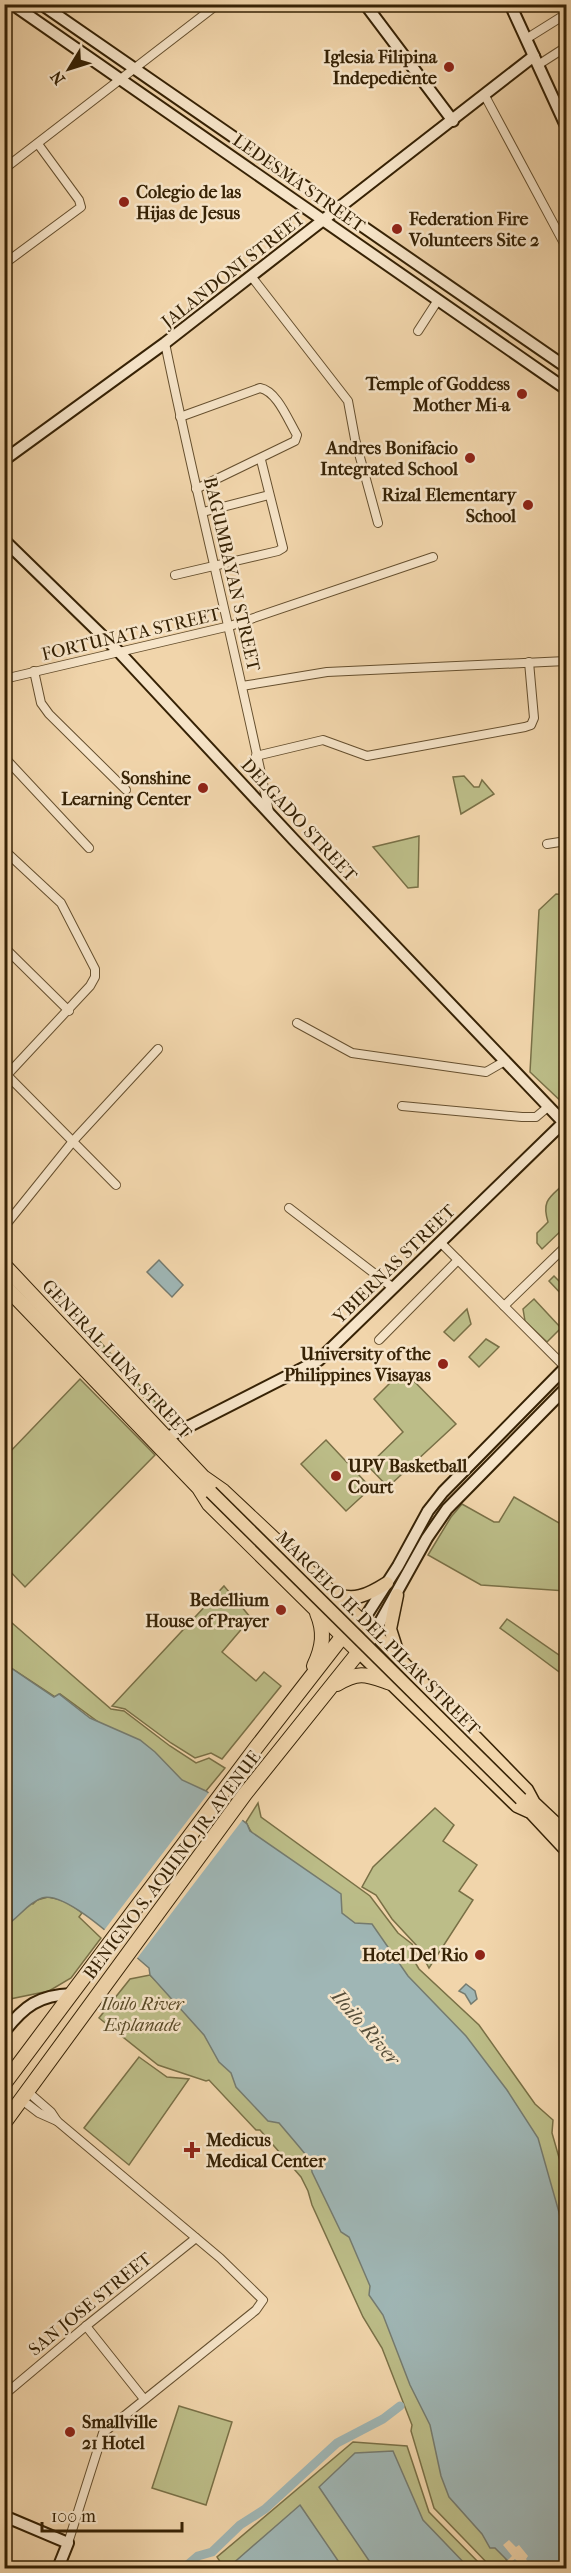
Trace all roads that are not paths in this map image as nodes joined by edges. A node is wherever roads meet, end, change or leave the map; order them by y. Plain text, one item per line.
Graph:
1 (12, 4) edge
2 (41, 4) edge
3 (218, 4) edge
4 (365, 4) edge
5 (523, 4) edge
6 (512, 8) edge
7 (567, 14) edge
8 (526, 39) junction
9 (567, 47) edge
10 (536, 61) junction
11 (135, 70) junction
12 (121, 80) junction
13 (485, 96) junction
14 (453, 122) junction
15 (567, 126) edge
16 (38, 144) junction
17 (4, 169) edge
18 (330, 215) junction
19 (566, 247) edge
20 (4, 264) edge
21 (251, 276) junction
22 (438, 300) junction
23 (418, 331) dead end
24 (165, 343) junction
25 (567, 367) edge
26 (567, 389) edge
27 (180, 417) junction
28 (261, 459) junction
29 (4, 460) edge
30 (196, 489) junction
31 (269, 495) junction
32 (203, 512) junction
33 (378, 523) dead end
34 (4, 540) edge
35 (434, 557) dead end
36 (215, 566) junction
37 (175, 575) dead end
38 (230, 626) junction
39 (566, 636) edge
40 (120, 653) junction
41 (566, 661) edge
42 (529, 662) junction
43 (34, 671) junction
44 (4, 679) edge
45 (242, 686) junction
46 (256, 756) junction
47 (5, 757) edge
48 (126, 790) dead end
49 (269, 812) junction
50 (567, 841) edge
51 (547, 844) dead end
52 (89, 848) dead end
53 (4, 849) edge
54 (4, 947) edge
55 (69, 1011) junction
56 (297, 1023) dead end
57 (158, 1049) dead end
58 (505, 1061) junction
59 (6, 1073) edge
60 (402, 1106) dead end
61 (549, 1106) junction
62 (565, 1124) edge
63 (74, 1140) junction
64 (116, 1185) dead end
65 (289, 1208) dead end
66 (4, 1227) edge
67 (440, 1242) junction
68 (567, 1246) edge
69 (458, 1260) junction
70 (4, 1265) edge
71 (4, 1285) edge
72 (392, 1287) junction
73 (504, 1306) junction
74 (379, 1340) dead end
75 (566, 1368) edge
76 (567, 1388) edge
77 (166, 1438) junction
78 (204, 1486) junction
79 (387, 1583) junction
80 (328, 1591) junction
81 (397, 1595) junction
82 (313, 1605) junction
83 (358, 1618) junction
84 (374, 1633) junction
85 (343, 1635) junction
86 (359, 1652) junction
87 (400, 1661) junction
88 (308, 1680) junction
89 (391, 1683) junction
90 (326, 1693) junction
91 (246, 1761) junction
92 (261, 1774) junction
93 (531, 1807) junction
94 (567, 1833) edge
95 (567, 1850) edge
96 (72, 1994) junction
97 (4, 2032) edge
98 (4, 2084) edge
99 (25, 2096) junction
100 (4, 2123) edge
101 (196, 2238) junction
102 (86, 2326) junction
103 (4, 2395) edge
104 (144, 2399) junction
105 (4, 2516) edge
106 (68, 2543) junction
107 (58, 2568) edge

1 - 12 street, LEDESMA STREET
2 - 11 street, LEDESMA STREET
3 - 11 street
4 - 14 street
5 - 6 street
6 - 8 street
7 - 8 street
8 - 10 street
9 - 10 street
10 - 13 street, JALANDONI STREET
10 - 15 street
11 - 12 street
11 - 18 street, LEDESMA STREET
12 - 16 street
12 - 18 street, LEDESMA STREET
13 - 14 street, JALANDONI STREET
13 - 19 street
14 - 18 street, JALANDONI STREET
16 - 17 street
16 - 20 street
18 - 21 street, JALANDONI STREET
18 - 22 street, LEDESMA STREET
18 - 25 street, LEDESMA STREET
21 - 24 street, JALANDONI STREET
21 - 33 street
22 - 23 street
22 - 26 street, LEDESMA STREET
24 - 27 street, BAGUMBAYAN STREET
24 - 29 street, JALANDONI STREET
27 - 28 street
27 - 30 street, BAGUMBAYAN STREET
28 - 30 street
28 - 31 street
30 - 32 street, BAGUMBAYAN STREET
31 - 32 street
31 - 36 street
32 - 36 street, BAGUMBAYAN STREET
34 - 40 street, DELGADO STREET
35 - 38 street, FORTUNATA STREET
36 - 37 street
36 - 38 street, BAGUMBAYAN STREET
38 - 40 street, FORTUNATA STREET
38 - 45 street, BAGUMBAYAN STREET
39 - 41 street
40 - 43 street, FORTUNATA STREET
40 - 49 street, DELGADO STREET
41 - 42 street
42 - 45 street
42 - 46 street
43 - 44 street, FORTUNATA STREET
43 - 48 street
45 - 46 street, BAGUMBAYAN STREET
46 - 49 street, BAGUMBAYAN STREET
47 - 52 street
49 - 58 street, DELGADO STREET
50 - 51 street
53 - 55 street
54 - 55 street
55 - 59 street
56 - 58 street
57 - 63 street
58 - 61 street, DELGADO STREET
59 - 63 street
60 - 61 street
61 - 62 street, DELGADO STREET
62 - 67 street, YBIERNAS STREET
63 - 64 street
63 - 66 street
65 - 72 street
67 - 69 street
67 - 72 street, YBIERNAS STREET
68 - 73 street
69 - 73 street
69 - 74 street
70 - 77 highway, GENERAL LUNA STREET
71 - 78 highway, GENERAL LUNA STREET
72 - 77 street, YBIERNAS STREET
73 - 75 street
75 - 79 street
76 - 81 street
77 - 78 highway, GENERAL LUNA STREET
78 - 80 highway, GENERAL LUNA STREET
78 - 82 highway, GENERAL LUNA STREET
78 - 93 main road, MARCELO H. DEL PILAR STREET, bridge
79 - 80 main road
79 - 83 street
80 - 83 highway, GENERAL LUNA STREET
81 - 84 street
81 - 87 main road
82 - 85 highway, GENERAL LUNA STREET
82 - 88 highway
83 - 84 highway, MARCELO H. DEL PILAR STREET
83 - 85 highway, BENIGNO S. AQUINO JR. AVENUE
84 - 86 highway, BENIGNO S. AQUINO JR. AVENUE
84 - 87 main road, MARCELO H. DEL PILAR STREET
85 - 86 highway, MARCELO H. DEL PILAR STREET
85 - 88 highway, BENIGNO S. AQUINO JR. AVENUE
86 - 89 main road, MARCELO H. DEL PILAR STREET
86 - 90 highway, BENIGNO S. AQUINO JR. AVENUE
87 - 93 main road, MARCELO H. DEL PILAR STREET
88 - 91 highway, BENIGNO S. AQUINO JR. AVENUE
89 - 90 highway
89 - 93 main road, MARCELO H. DEL PILAR STREET
90 - 92 highway, BENIGNO S. AQUINO JR. AVENUE
91 - 92 highway
91 - 96 highway, BENIGNO S. AQUINO JR. AVENUE
92 - 99 highway, BENIGNO S. AQUINO JR. AVENUE
93 - 94 main road, MARCELO H. DEL PILAR STREET
93 - 95 main road, MARCELO H. DEL PILAR STREET
96 - 97 street
96 - 98 highway, BENIGNO S. AQUINO JR. AVENUE
99 - 100 highway, BENIGNO S. AQUINO JR. AVENUE
99 - 101 street
101 - 102 street, SAN JOSE STREET
101 - 104 street
102 - 103 street, SAN JOSE STREET
102 - 104 street
104 - 106 street
105 - 106 street
106 - 107 street

